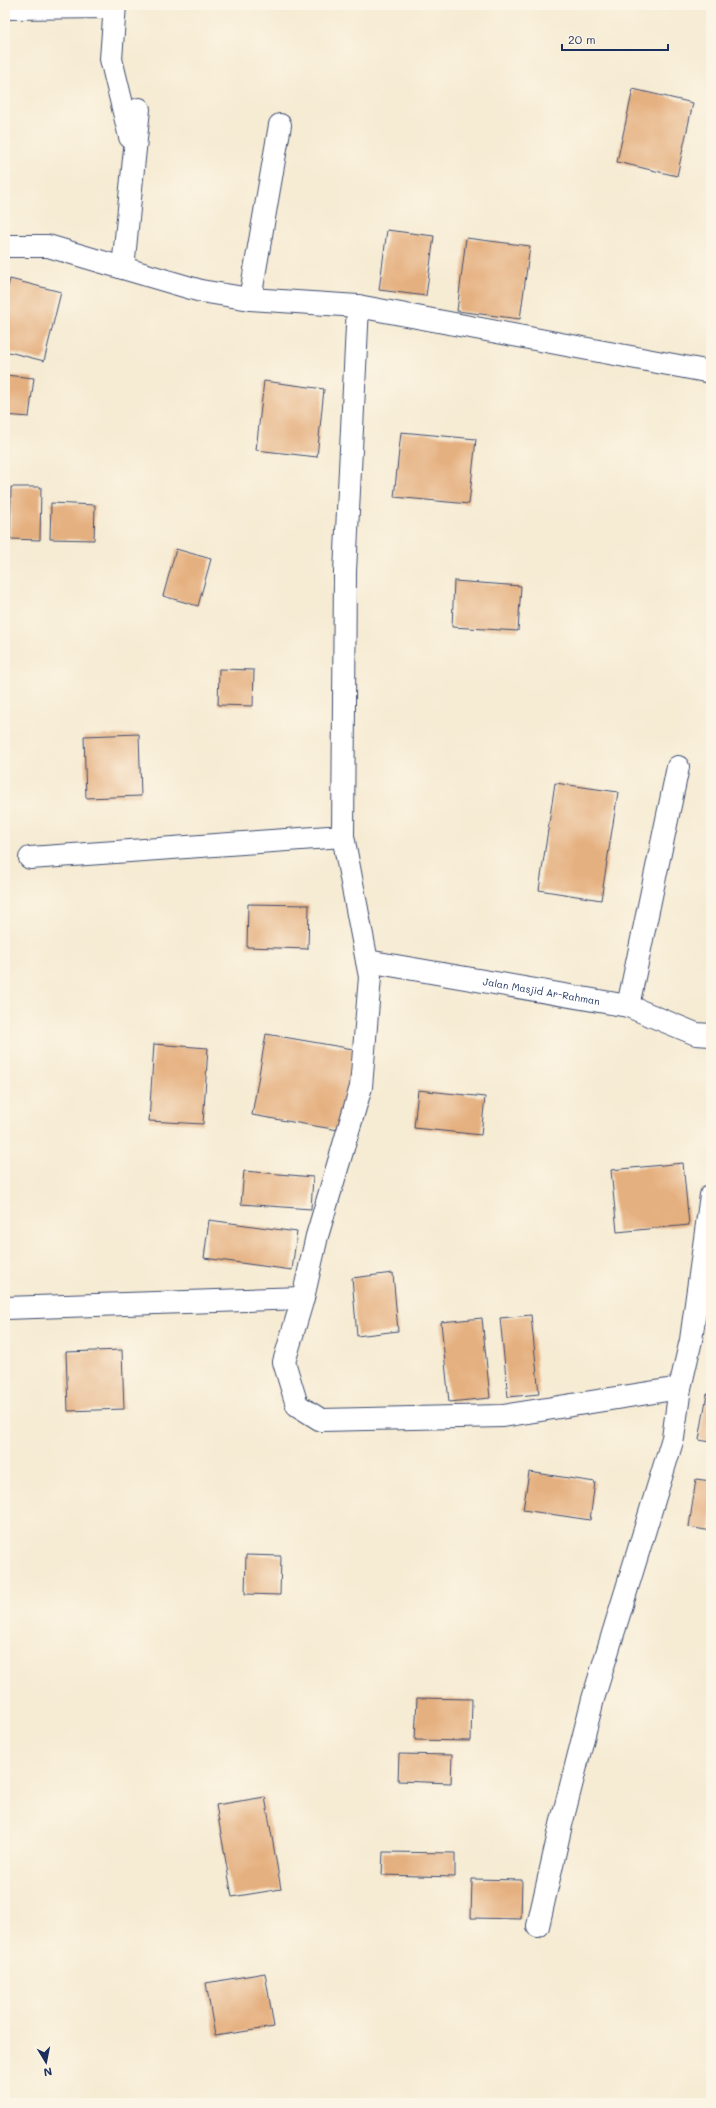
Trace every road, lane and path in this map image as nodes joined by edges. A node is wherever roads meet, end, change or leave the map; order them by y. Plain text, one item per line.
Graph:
1 (115, 6) edge
2 (5, 8) edge
3 (139, 109) dead end
4 (280, 125) dead end
5 (134, 154) junction
6 (5, 246) edge
7 (123, 268) junction
8 (250, 299) junction
9 (358, 306) junction
10 (711, 372) edge
11 (678, 767) dead end
12 (342, 836) junction
13 (30, 858) dead end
14 (367, 961) junction
15 (628, 1006) junction
16 (711, 1035) edge
17 (711, 1195) edge
18 (303, 1298) junction
19 (5, 1308) edge
20 (680, 1388) junction
21 (538, 1926) dead end

1 - 2 street
1 - 5 street
3 - 5 street
4 - 8 street
5 - 7 street
6 - 7 street
7 - 8 street
8 - 9 street
9 - 10 street
9 - 12 street
11 - 15 street
12 - 13 street
12 - 14 street
14 - 15 street, Jalan Masjid Ar-Rahman
14 - 18 street
15 - 16 street, Jalan Masjid Ar-Rahman
17 - 20 street
18 - 19 street
18 - 20 street
20 - 21 street

